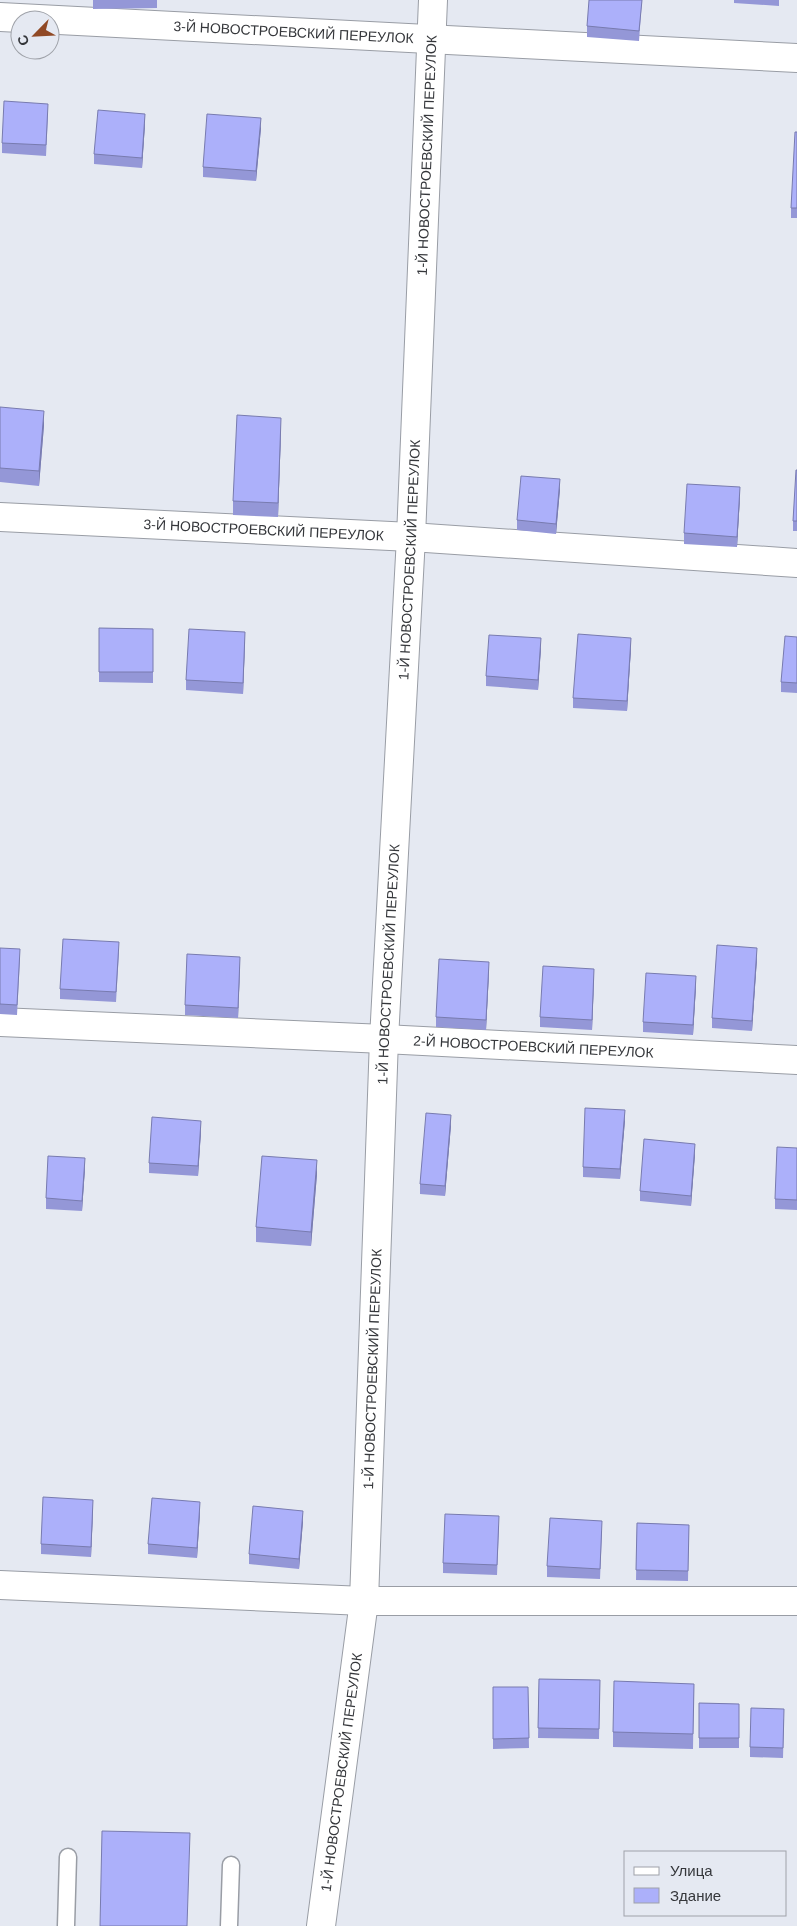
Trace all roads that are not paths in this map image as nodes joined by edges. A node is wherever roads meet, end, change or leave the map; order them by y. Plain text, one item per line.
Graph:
1 (433, 0) edge
2 (0, 17) edge
3 (430, 40) junction
4 (797, 58) edge
5 (0, 517) edge
6 (411, 537) junction
7 (797, 563) edge
8 (0, 1022) edge
9 (384, 1038) junction
10 (797, 1060) edge
11 (0, 1585) edge
12 (364, 1601) junction
13 (797, 1601) edge
14 (68, 1857) dead end
15 (231, 1865) dead end
16 (66, 1926) edge
17 (229, 1926) edge
18 (321, 1926) edge

1 - 3 street, 1-Й НОВОСТРОЕВСКИЙ ПЕРЕУЛОК
2 - 3 street, 3-Й НОВОСТРОЕВСКИЙ ПЕРЕУЛОК
3 - 4 street, 3-Й НОВОСТРОЕВСКИЙ ПЕРЕУЛОК
3 - 6 street, 1-Й НОВОСТРОЕВСКИЙ ПЕРЕУЛОК
5 - 6 street, 3-Й НОВОСТРОЕВСКИЙ ПЕРЕУЛОК
6 - 7 street, 3-Й НОВОСТРОЕВСКИЙ ПЕРЕУЛОК
6 - 9 street, 1-Й НОВОСТРОЕВСКИЙ ПЕРЕУЛОК
8 - 9 street, 2-Й НОВОСТРОЕВСКИЙ ПЕРЕУЛОК
9 - 10 street, 2-Й НОВОСТРОЕВСКИЙ ПЕРЕУЛОК
9 - 12 street, 1-Й НОВОСТРОЕВСКИЙ ПЕРЕУЛОК
11 - 12 street
12 - 13 street
12 - 18 street, 1-Й НОВОСТРОЕВСКИЙ ПЕРЕУЛОК
14 - 16 lane
15 - 17 lane

